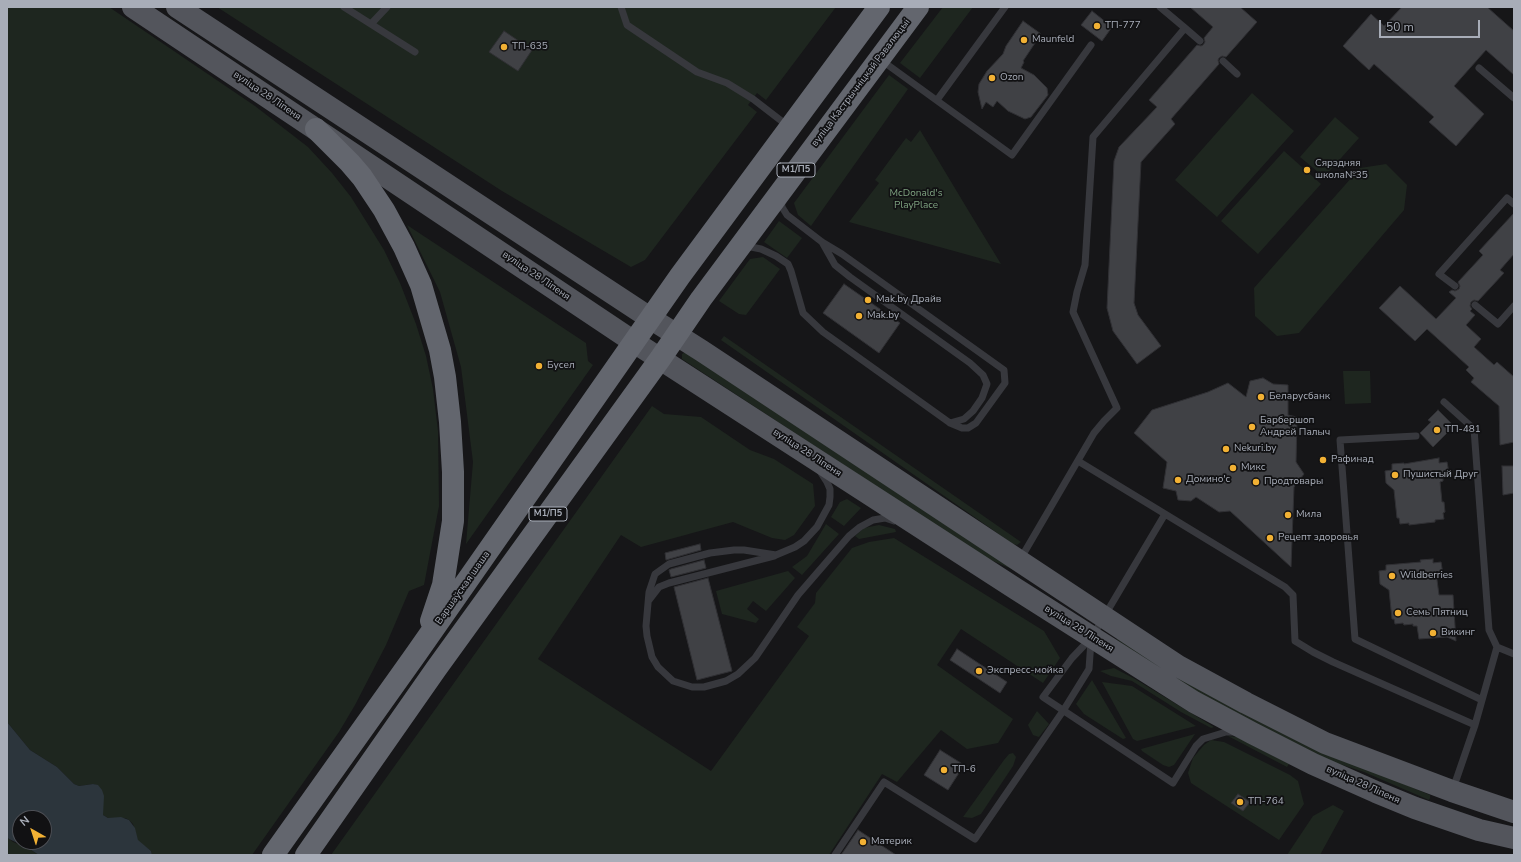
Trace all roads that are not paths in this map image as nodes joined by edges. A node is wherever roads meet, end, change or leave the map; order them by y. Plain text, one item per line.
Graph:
1 (133, 7) edge
2 (176, 7) edge
3 (344, 7) edge
4 (387, 7) edge
5 (621, 7) edge
6 (879, 7) edge
7 (918, 7) edge
8 (1005, 7) edge
9 (1160, 7) edge
10 (371, 24) junction
11 (1185, 28) junction
12 (1200, 41) dead end
13 (1091, 45) dead end
14 (415, 52) dead end
15 (879, 58) junction
16 (1223, 61) dead end
17 (1479, 68) dead end
18 (1237, 74) dead end
19 (1514, 98) edge
20 (937, 100) junction
21 (790, 127) junction
22 (316, 129) junction
23 (780, 192) junction
24 (1514, 204) edge
25 (822, 242) junction
26 (738, 248) junction
27 (1455, 286) dead end
28 (1475, 305) dead end
29 (1514, 306) edge
30 (650, 318) junction
31 (676, 334) junction
32 (634, 342) junction
33 (660, 359) junction
34 (1444, 402) dead end
35 (950, 423) junction
36 (769, 429) junction
37 (1416, 436) dead end
38 (1078, 461) junction
39 (1165, 514) junction
40 (900, 524) dead end
41 (910, 530) dead end
42 (950, 546) junction
43 (776, 555) junction
44 (1020, 560) junction
45 (647, 608) junction
46 (1105, 618) junction
47 (1092, 638) junction
48 (1497, 647) junction
49 (416, 654) junction
50 (1514, 654) edge
51 (1482, 700) junction
52 (1063, 711) junction
53 (1474, 725) junction
54 (1252, 733) junction
55 (1452, 791) junction
56 (1514, 812) edge
57 (1441, 817) junction
58 (1514, 838) edge
59 (273, 855) edge
60 (306, 855) edge
61 (835, 855) edge

1 - 22 main road, вуліца 28 Ліпеня
2 - 30 main road
3 - 10 lane
4 - 10 lane
5 - 21 lane
6 - 21 highway, М1/П5
7 - 15 highway, вуліца Кастрычніцкай Рэвалюцыі / М1/П5
8 - 20 lane
9 - 11 lane
10 - 14 lane
11 - 12 lane
11 - 38 lane
13 - 20 lane
15 - 20 lane
15 - 23 highway, вуліца Кастрычніцкай Рэвалюцыі / М1/П5
16 - 18 lane
17 - 19 lane
21 - 30 highway, М1/П5
22 - 32 main road, вуліца 28 Ліпеня
22 - 49 highway
23 - 25 lane
23 - 26 highway, вуліца Кастрычніцкай Рэвалюцыі / М1/П5
24 - 27 lane
25 - 35 lane
25 - 35 lane
26 - 31 highway, вуліца Кастрычніцкай Рэвалюцыі / М1/П5
26 - 35 lane
28 - 29 lane
30 - 31 main road
30 - 32 highway, Варшаўская шаша / М1/П5
31 - 33 highway, М1/П5
31 - 44 main road
32 - 33 main road, вуліца 28 Ліпеня
32 - 49 highway, Варшаўская шаша / М1/П5
33 - 36 main road, вуліца 28 Ліпеня
33 - 60 highway, М1/П5
34 - 48 lane
36 - 42 main road, вуліца 28 Ліпеня
36 - 43 lane
37 - 51 lane
38 - 39 lane
38 - 44 lane
39 - 46 lane
39 - 53 lane
40 - 45 lane
41 - 42 lane
42 - 47 main road, вуліца 28 Ліпеня
43 - 45 lane
43 - 45 lane
44 - 46 main road
46 - 47 lane
46 - 55 main road
47 - 52 lane
47 - 52 lane
47 - 54 main road, вуліца 28 Ліпеня
48 - 50 lane
48 - 51 lane
49 - 59 highway, Варшаўская шаша / М1/П5
51 - 53 lane
52 - 54 lane
52 - 61 lane
53 - 55 lane
54 - 57 main road, вуліца 28 Ліпеня
55 - 56 main road
55 - 57 main road
57 - 58 main road, вуліца 28 Ліпеня

